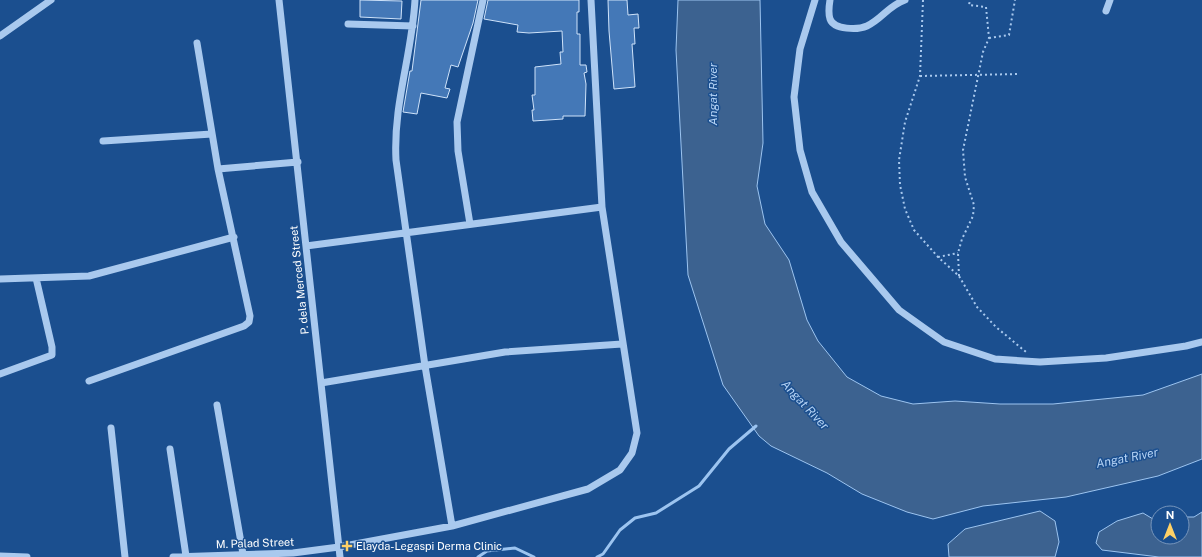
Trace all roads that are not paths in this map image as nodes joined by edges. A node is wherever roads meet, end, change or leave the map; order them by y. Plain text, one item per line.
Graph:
1 (51, 0) edge
2 (279, 0) edge
3 (415, 0) edge
4 (483, 0) edge
5 (591, 0) edge
6 (814, 0) edge
7 (830, 0) edge
8 (905, 0) edge
9 (1110, 0) edge
10 (1106, 11) dead end
11 (348, 24) dead end
12 (413, 26) junction
13 (0, 36) edge
14 (197, 43) dead end
15 (212, 134) junction
16 (102, 141) dead end
17 (298, 162) junction
18 (218, 170) junction
19 (602, 207) junction
20 (470, 224) junction
21 (407, 232) junction
22 (234, 237) junction
23 (306, 246) junction
24 (36, 278) junction
25 (0, 279) edge
26 (1202, 342) edge
27 (622, 344) junction
28 (425, 366) junction
29 (0, 374) edge
30 (89, 382) dead end
31 (322, 383) junction
32 (217, 405) dead end
33 (112, 428) dead end
34 (170, 449) dead end
35 (452, 526) junction
36 (339, 547) junction
37 (243, 554) junction
38 (0, 556) edge
39 (186, 556) edge
40 (231, 556) edge
41 (27, 557) edge
42 (125, 557) edge
43 (173, 557) edge
44 (340, 557) edge

1 - 13 street
2 - 17 street, P. dela Merced Street
3 - 12 street
4 - 20 street
5 - 19 street, M. Palad Street
6 - 26 street
7 - 8 street
9 - 10 street
11 - 12 street
12 - 21 street
14 - 15 street
15 - 16 street
15 - 18 street
17 - 18 street
17 - 23 street, P. dela Merced Street
18 - 22 street
19 - 20 street
19 - 27 street, M. Palad Street
20 - 21 street
21 - 23 street
21 - 28 street
22 - 24 street
22 - 30 street
23 - 31 street, P. dela Merced Street
24 - 25 street
24 - 29 street
27 - 28 street
27 - 35 street, M. Palad Street
28 - 31 street
28 - 35 street
31 - 36 street, P. dela Merced Street
32 - 37 street
33 - 42 street
34 - 39 street
35 - 36 street, M. Palad Street
36 - 37 street, M. Palad Street
36 - 44 street, P. dela Merced Street
37 - 40 street, M. Palad Street
38 - 41 street
39 - 40 street, M. Palad Street
39 - 43 street, M. Palad Street

